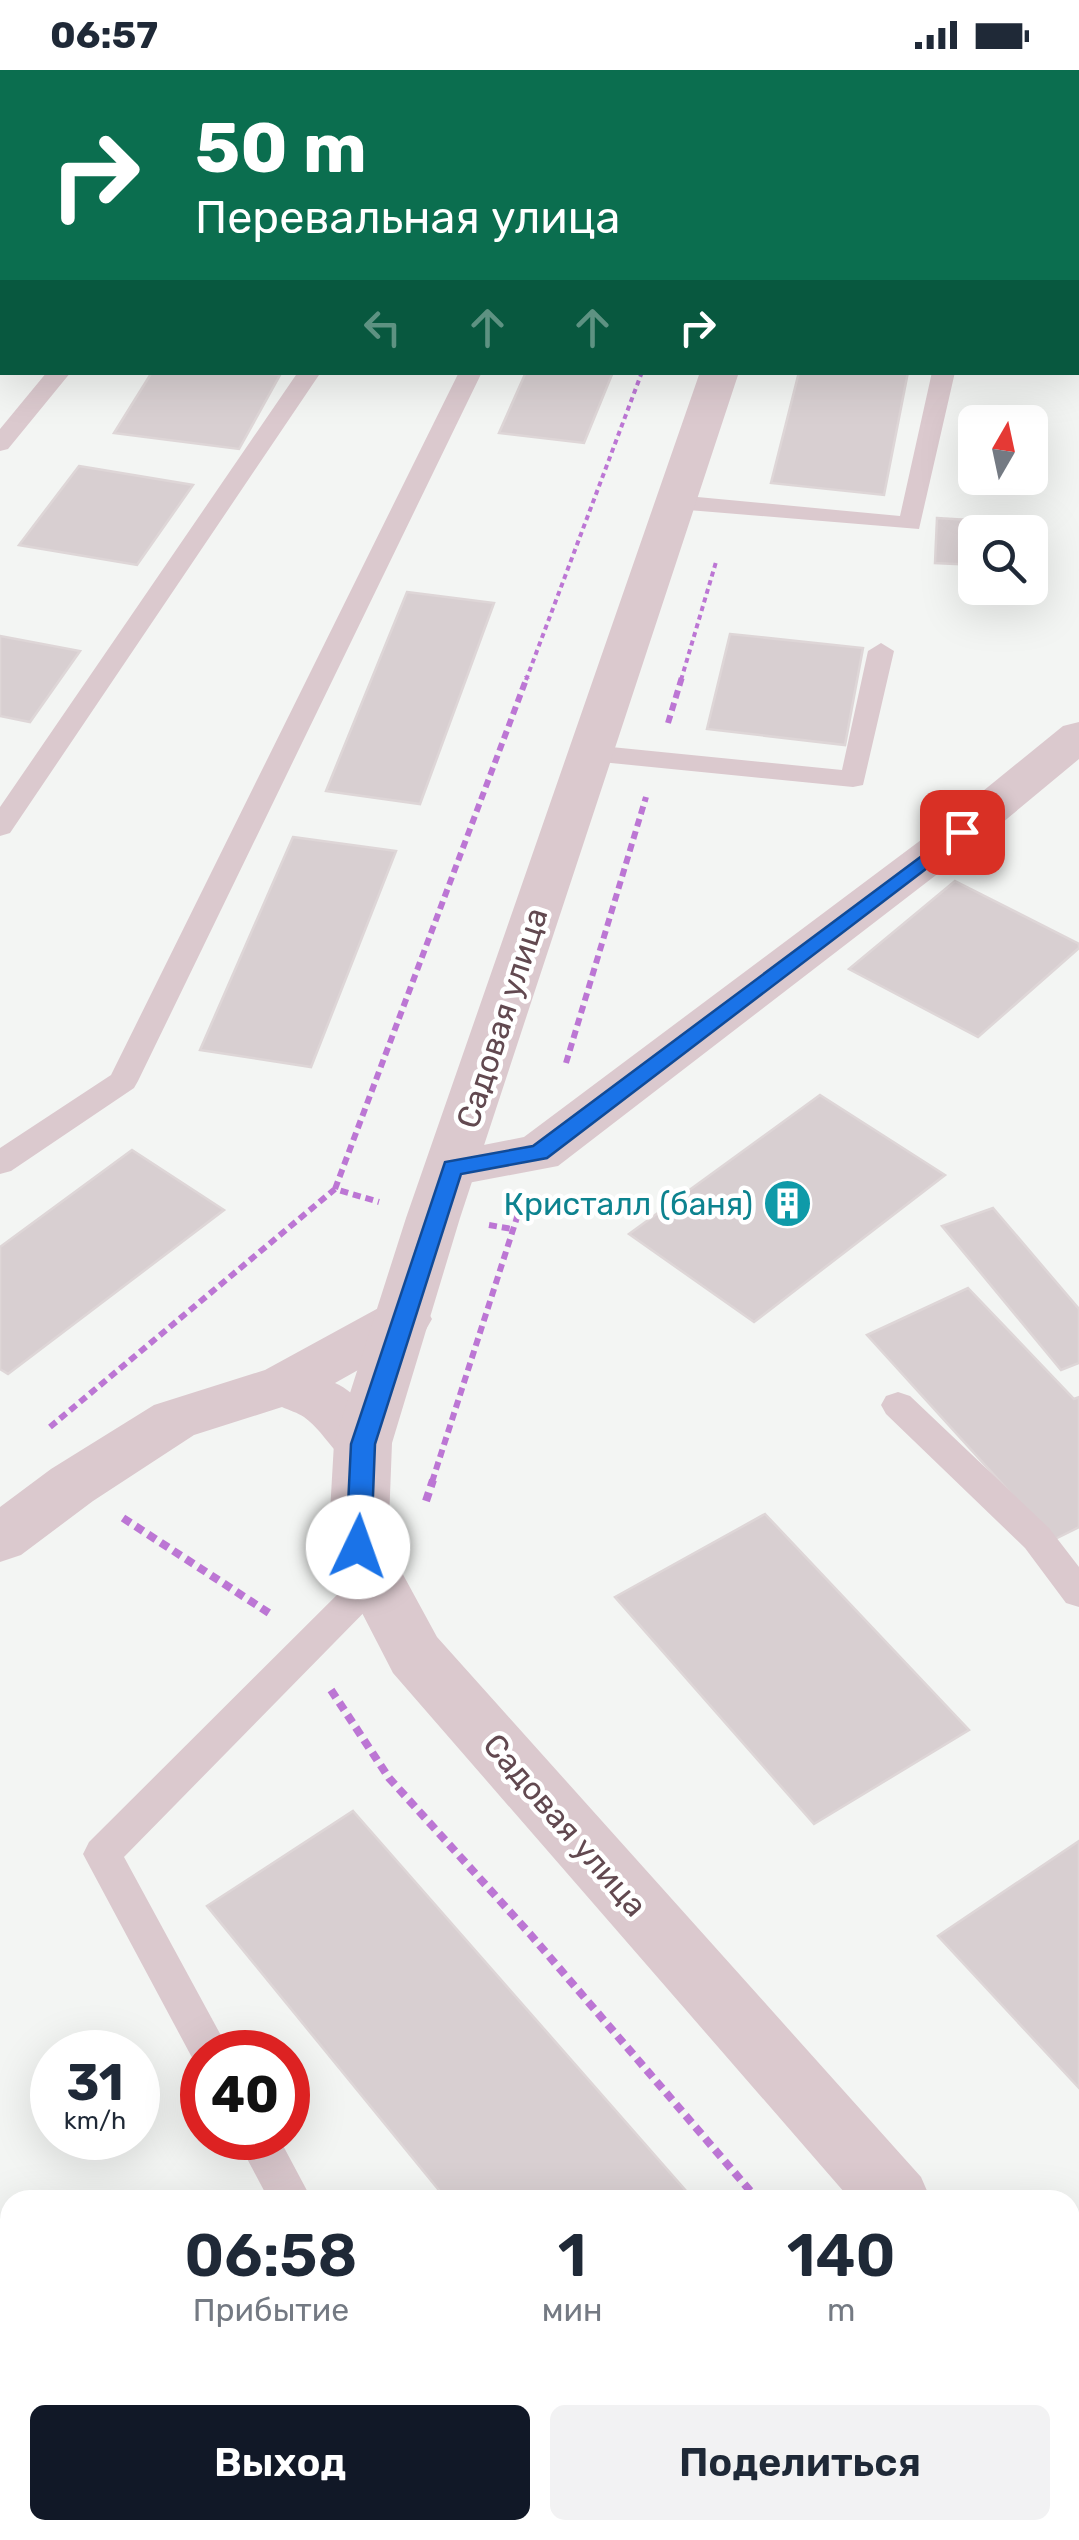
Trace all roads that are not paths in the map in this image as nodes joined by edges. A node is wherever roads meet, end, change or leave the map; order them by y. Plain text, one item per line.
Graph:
1 (58, 375) edge
2 (308, 375) edge
3 (470, 375) edge
4 (719, 375) edge
5 (943, 375) edge
6 (0, 444) edge
7 (676, 502) junction
8 (881, 651) dead end
9 (1079, 736) edge
10 (591, 753) junction
11 (0, 827) edge
12 (0, 1163) edge
13 (452, 1168) junction
14 (404, 1319) junction
15 (285, 1386) junction
16 (898, 1405) dead end
17 (363, 1444) junction
18 (0, 1540) edge
19 (374, 1580) junction
20 (1079, 1593) edge
21 (198, 2030) edge
22 (269, 2160) edge
23 (286, 2190) edge
24 (887, 2190) edge

1 - 6 lane
2 - 11 lane
3 - 12 lane
4 - 7 street, Садовая улица
5 - 7 lane
7 - 10 street, Садовая улица
8 - 10 lane
9 - 13 street
10 - 13 street, Садовая улица
13 - 14 street, Садовая улица
14 - 15 street
14 - 17 street, Садовая улица
15 - 17 street
15 - 18 street
16 - 20 lane
17 - 19 street, Садовая улица
19 - 21 lane
19 - 24 street, Садовая улица
22 - 23 lane

